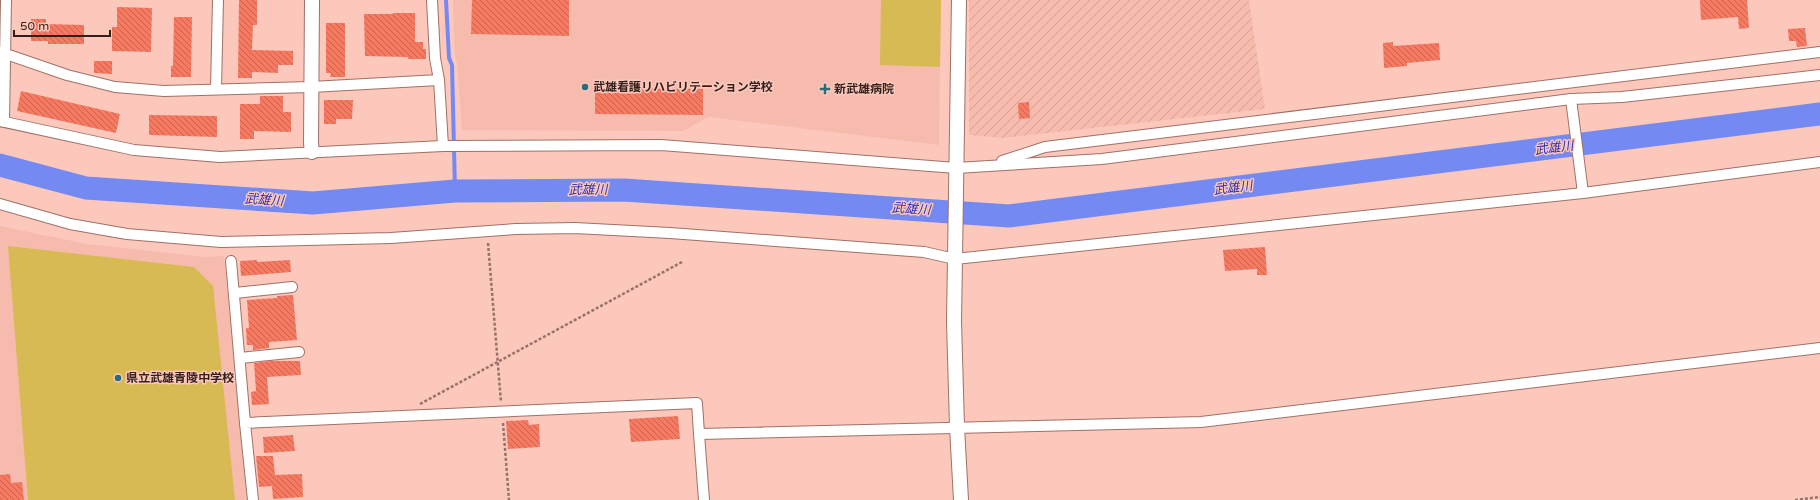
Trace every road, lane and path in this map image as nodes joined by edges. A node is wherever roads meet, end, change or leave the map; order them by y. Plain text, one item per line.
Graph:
1 (6, 0) edge
2 (218, 0) edge
3 (312, 0) edge
4 (432, 0) edge
5 (959, 0) edge
6 (1820, 52) edge
7 (3, 53) edge
8 (1820, 75) edge
9 (439, 80) junction
10 (311, 87) junction
11 (216, 89) junction
12 (1571, 99) junction
13 (2, 121) edge
14 (443, 146) junction
15 (312, 152) junction
16 (1820, 162) edge
17 (988, 166) junction
18 (956, 170) junction
19 (1583, 193) junction
20 (0, 204) edge
21 (488, 243) dead end
22 (955, 257) junction
23 (230, 261) dead end
24 (682, 262) dead end
25 (292, 287) dead end
26 (235, 293) junction
27 (1820, 348) edge
28 (299, 352) dead end
29 (240, 358) junction
30 (498, 362) junction
31 (419, 405) dead end
32 (502, 412) junction
33 (245, 423) junction
34 (957, 427) junction
35 (699, 434) junction
36 (1820, 497) edge
37 (253, 500) edge
38 (509, 500) edge
39 (704, 500) edge
40 (961, 500) edge
41 (1795, 500) edge

1 - 7 street
2 - 11 street
3 - 10 street
4 - 9 street
5 - 18 street
6 - 17 street
7 - 11 street
7 - 13 street
8 - 12 street
9 - 10 street
9 - 14 street
10 - 11 street
10 - 15 street
12 - 17 street
12 - 19 street
13 - 15 street
14 - 15 street
14 - 18 street
16 - 19 street
17 - 18 street
18 - 22 street
19 - 22 street
20 - 22 street
21 - 30 path
22 - 34 street
23 - 26 street
24 - 30 path
25 - 26 street
26 - 29 street
27 - 34 street
28 - 29 street
29 - 33 street
30 - 31 path
30 - 32 path
32 - 33 street
32 - 35 street
32 - 38 path
33 - 37 street
34 - 35 street
34 - 40 street
35 - 39 street
36 - 41 path

